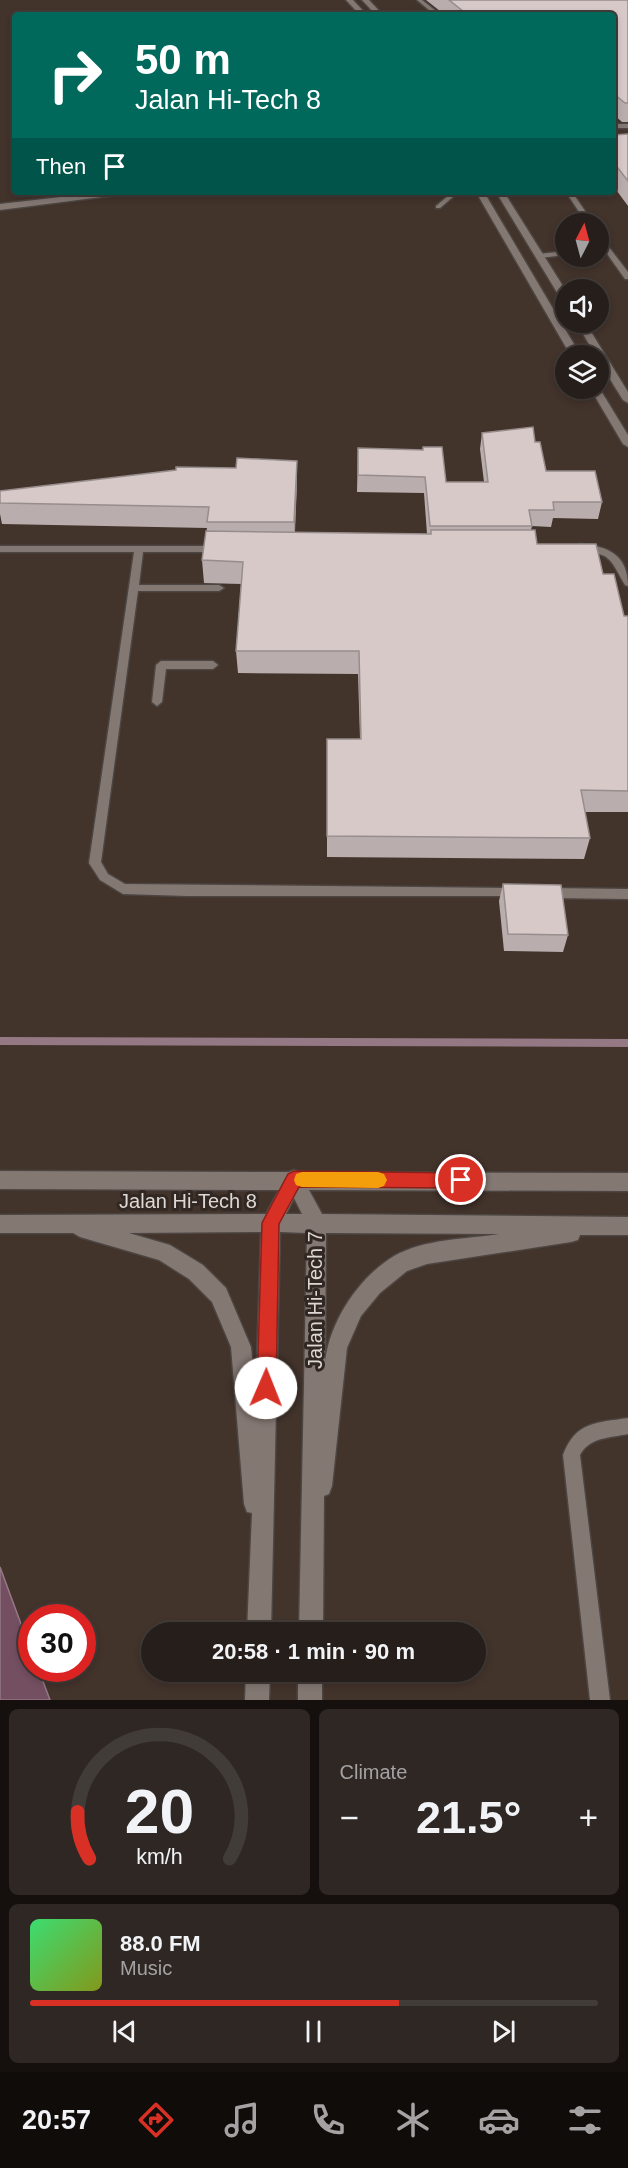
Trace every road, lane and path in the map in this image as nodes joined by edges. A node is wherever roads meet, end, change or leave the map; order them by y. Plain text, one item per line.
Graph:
1 (349, 0) edge
2 (365, 0) edge
3 (419, 0) edge
4 (361, 12) edge
5 (377, 12) edge
6 (434, 12) edge
7 (19, 195) edge
8 (100, 195) edge
9 (451, 195) edge
10 (478, 195) edge
11 (482, 195) edge
12 (502, 195) edge
13 (571, 195) edge
14 (0, 197) edge
15 (0, 207) edge
16 (438, 207) dead end
17 (489, 208) junction
18 (583, 213) edge
19 (609, 250) edge
20 (555, 254) edge
21 (539, 255) junction
22 (628, 277) edge
23 (555, 280) edge
24 (587, 333) edge
25 (570, 345) edge
26 (601, 399) edge
27 (628, 400) edge
28 (628, 444) edge
29 (566, 547) edge
30 (0, 549) edge
31 (140, 549) junction
32 (234, 549) edge
33 (628, 583) edge
34 (134, 588) junction
35 (219, 588) dead end
36 (213, 665) dead end
37 (157, 702) dead end
38 (628, 894) edge
39 (294, 1179) junction
40 (0, 1180) edge
41 (628, 1182) edge
42 (62, 1223) junction
43 (271, 1223) junction
44 (0, 1224) edge
45 (316, 1225) junction
46 (626, 1226) edge
47 (628, 1425) edge
48 (261, 1576) junction
49 (311, 1577) junction
50 (259, 1622) edge
51 (311, 1622) edge
52 (258, 1682) edge
53 (310, 1682) edge
54 (257, 1700) edge
55 (310, 1700) edge
56 (600, 1700) edge

1 - 4 street
2 - 5 street
3 - 6 lane
7 - 14 street
8 - 15 street
9 - 16 lane
10 - 17 street
11 - 17 street
12 - 21 street
13 - 18 lane
17 - 25 street
19 - 22 lane
20 - 21 lane
21 - 23 street
24 - 27 street
26 - 28 street
29 - 33 lane
30 - 31 lane
31 - 32 lane
31 - 34 lane
34 - 35 lane
34 - 38 lane
36 - 37 lane
39 - 40 street, Jalan Hi-Tech 8
39 - 41 street, Jalan Hi-Tech 8
39 - 43 street
39 - 45 street, Jalan Hi-Tech 7
42 - 43 street, Jalan Hi-Tech 8
42 - 44 street, Jalan Hi-Tech 8
42 - 48 street
43 - 45 street, Jalan Hi-Tech 8
43 - 48 street
45 - 46 street, Jalan Hi-Tech 8
45 - 49 street, Jalan Hi-Tech 7
46 - 49 street
47 - 56 lane
48 - 50 street
49 - 51 street, Jalan Hi-Tech 7
52 - 54 street
53 - 55 street

